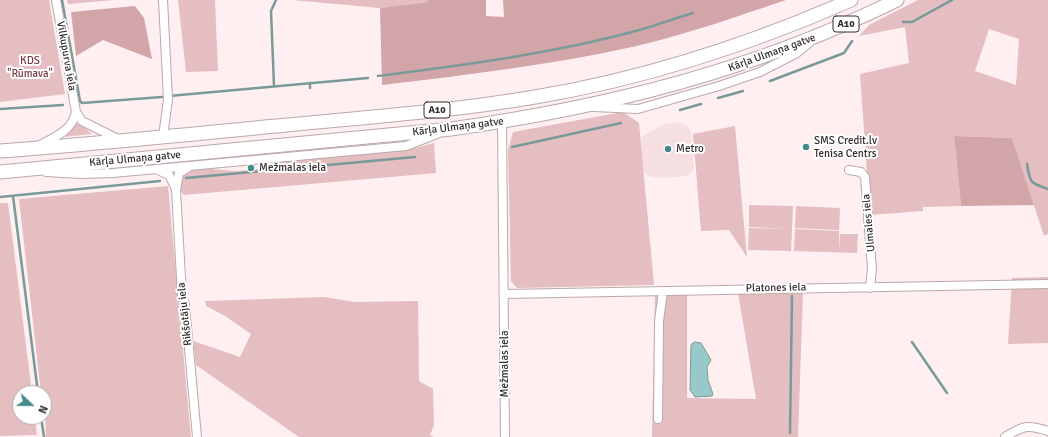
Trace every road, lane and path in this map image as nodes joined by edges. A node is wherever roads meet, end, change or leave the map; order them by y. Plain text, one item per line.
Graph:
1 (56, 0) edge
2 (163, 0) edge
3 (851, 0) edge
4 (897, 0) edge
5 (76, 112) junction
6 (502, 122) junction
7 (451, 129) junction
8 (163, 137) junction
9 (120, 140) junction
10 (33, 148) junction
11 (0, 151) edge
12 (194, 165) junction
13 (154, 169) junction
14 (20, 170) junction
15 (849, 170) dead end
16 (0, 172) edge
17 (176, 190) junction
18 (1048, 284) edge
19 (870, 288) junction
20 (663, 291) junction
21 (505, 294) junction
22 (658, 419) dead end
23 (1048, 431) edge
24 (197, 437) edge
25 (505, 437) edge
26 (1005, 437) edge

1 - 5 street, Vilkupurva iela
2 - 8 street
3 - 8 highway, Kārļa Ulmaņa gatve / A10
4 - 6 highway, Kārļa Ulmaņa gatve / A10
5 - 9 street
5 - 10 street
6 - 7 highway, Kārļa Ulmaņa gatve / A10
6 - 21 street, Mežmalas iela
7 - 12 street
7 - 14 highway, Kārļa Ulmaņa gatve / A10
8 - 9 highway, Kārļa Ulmaņa gatve / A10
9 - 10 highway, Kārļa Ulmaņa gatve / A10
10 - 11 highway, Kārļa Ulmaņa gatve / A10
12 - 13 street
12 - 17 street
13 - 14 street
13 - 17 street
14 - 16 highway, Kārļa Ulmaņa gatve / A10
15 - 19 street, Ulmales iela
17 - 24 street, Rikšotāju iela
18 - 19 street, Platones iela
19 - 20 street, Platones iela
20 - 21 street, Platones iela
20 - 22 street
21 - 25 street, Mežmalas iela
23 - 26 street

